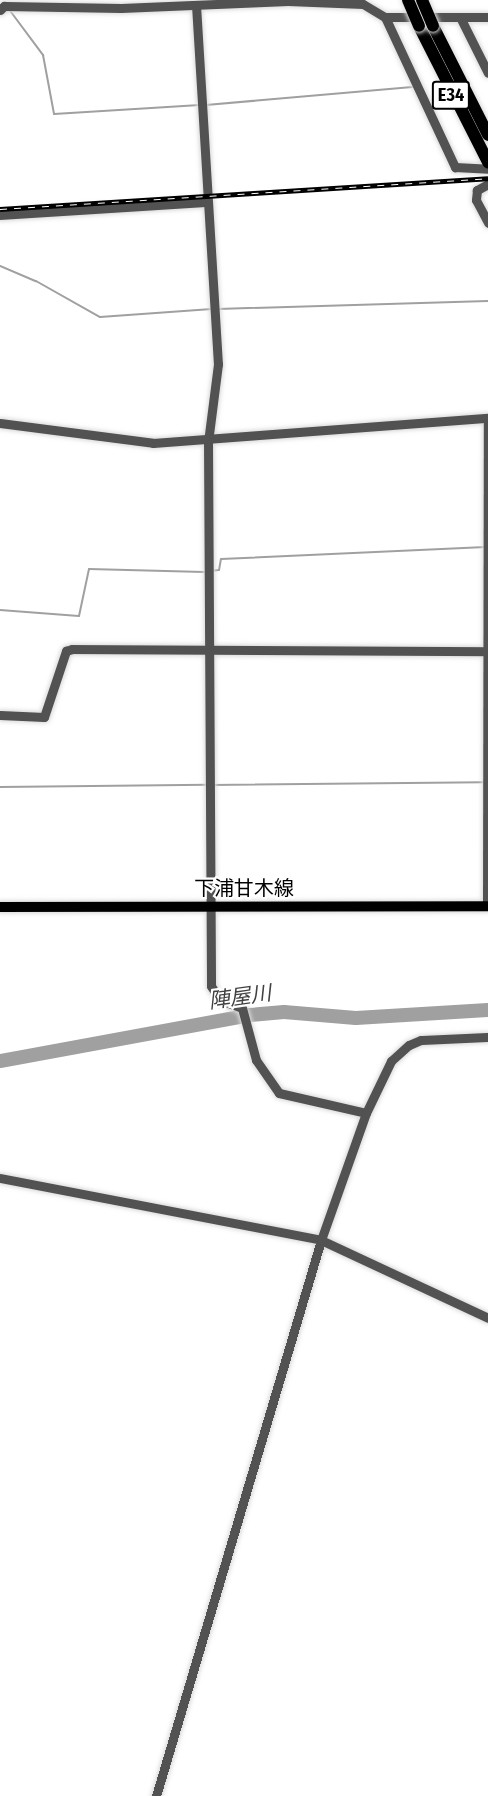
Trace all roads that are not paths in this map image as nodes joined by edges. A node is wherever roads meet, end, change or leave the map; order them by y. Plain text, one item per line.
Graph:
1 (408, 0) edge
2 (422, 0) edge
3 (196, 4) junction
4 (2, 5) edge
5 (385, 17) junction
6 (488, 17) edge
7 (461, 19) junction
8 (488, 73) edge
9 (488, 135) edge
10 (488, 162) edge
11 (488, 169) edge
12 (488, 184) edge
13 (205, 202) junction
14 (0, 215) edge
15 (488, 223) edge
16 (0, 423) edge
17 (208, 442) junction
18 (207, 650) junction
19 (488, 651) edge
20 (0, 714) edge
21 (208, 905) junction
22 (488, 906) edge
23 (0, 907) edge
24 (488, 1037) edge
25 (366, 1113) junction
26 (0, 1178) edge
27 (321, 1240) junction
28 (488, 1318) edge
29 (156, 1796) edge

1 - 10 highway, E34, bridge
2 - 9 highway, E34, bridge
3 - 4 street
3 - 5 street
3 - 13 street
5 - 7 street
5 - 11 street
6 - 7 street
7 - 8 street
12 - 15 street
13 - 14 street
13 - 17 street
16 - 17 street
17 - 18 street
17 - 19 street
18 - 19 street
18 - 20 street
18 - 21 street
19 - 22 street
21 - 22 main road, 下浦甘木線
21 - 23 main road, 下浦甘木線
21 - 25 street
24 - 25 street
25 - 27 street
26 - 27 street
27 - 28 street
27 - 29 street

